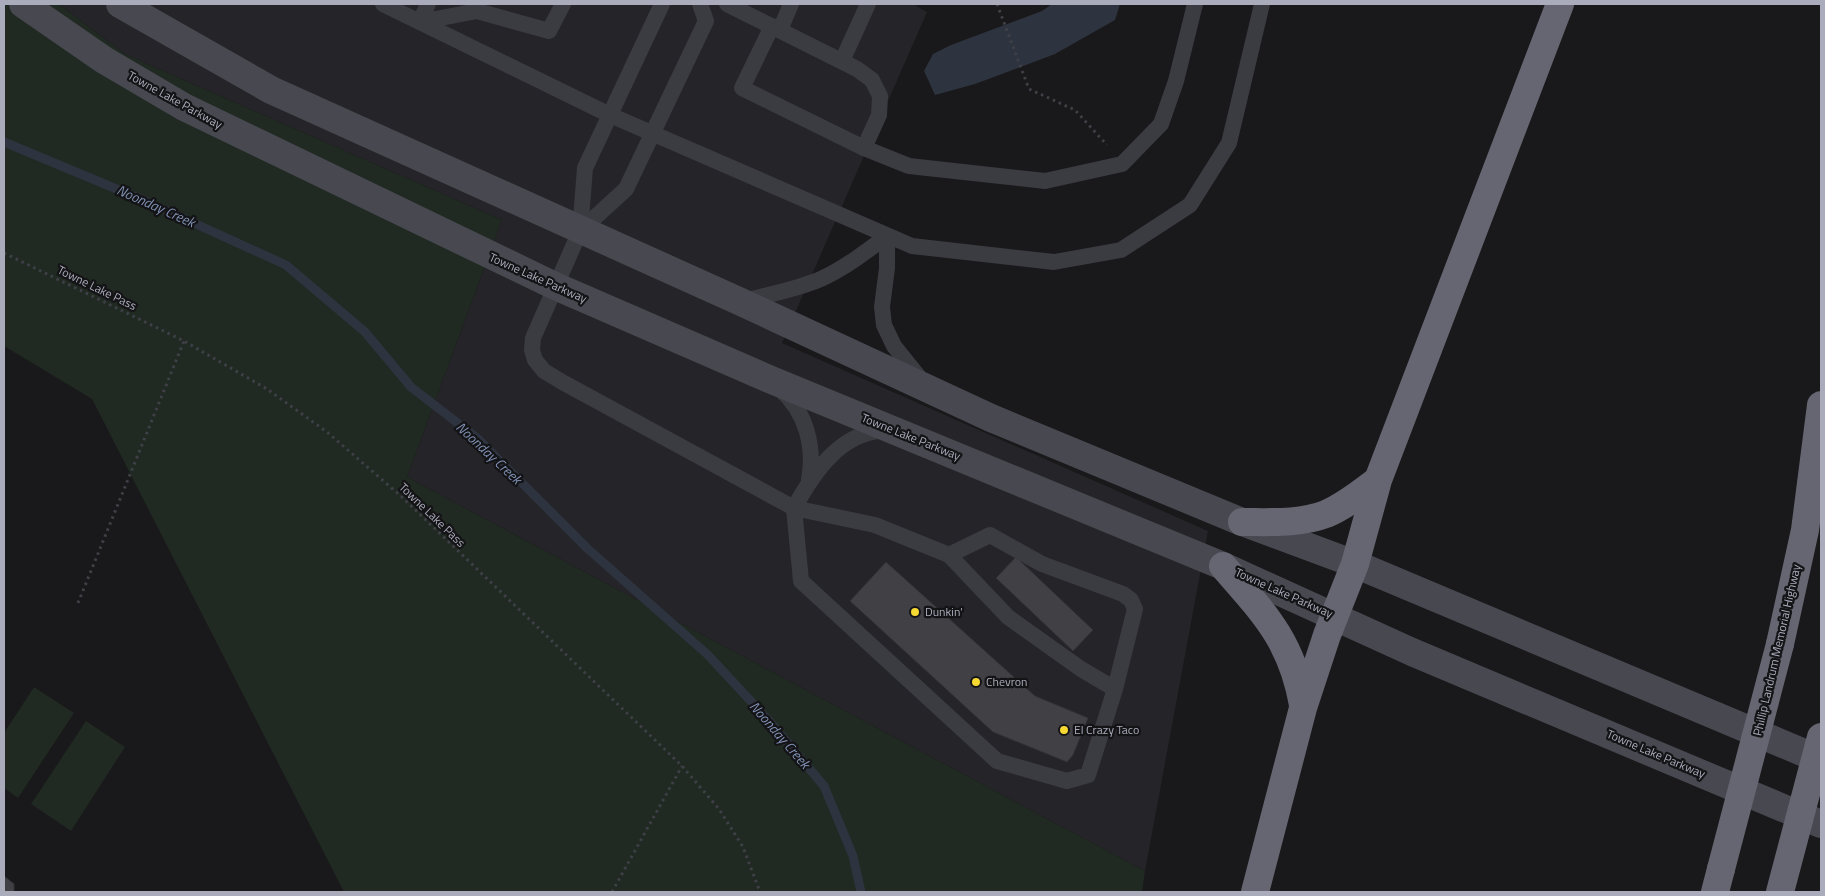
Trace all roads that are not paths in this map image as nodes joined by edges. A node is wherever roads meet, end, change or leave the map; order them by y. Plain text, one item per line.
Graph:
1 (23, 4) edge
2 (120, 4) edge
3 (383, 4) edge
4 (428, 4) edge
5 (563, 4) edge
6 (662, 4) edge
7 (700, 4) edge
8 (727, 4) edge
9 (791, 4) edge
10 (868, 4) edge
11 (1195, 4) edge
12 (1262, 4) edge
13 (1560, 4) edge
14 (420, 22) junction
15 (776, 28) junction
16 (842, 61) junction
17 (610, 115) junction
18 (652, 134) junction
19 (864, 148) junction
20 (580, 231) junction
21 (888, 236) junction
22 (555, 286) junction
23 (741, 302) junction
24 (770, 379) junction
25 (930, 391) junction
26 (1821, 404) edge
27 (894, 430) junction
28 (1378, 480) junction
29 (808, 482) junction
30 (794, 508) junction
31 (1242, 522) junction
32 (949, 555) junction
33 (1355, 564) junction
34 (1223, 566) junction
35 (1335, 616) junction
36 (1115, 689) junction
37 (1303, 708) junction
38 (1821, 737) edge
39 (1821, 760) edge
40 (1821, 824) edge
41 (1718, 881) edge
42 (1255, 892) edge
43 (1780, 892) edge

1 - 22 main road, Towne Lake Parkway
2 - 20 main road
3 - 14 lane
4 - 14 lane
5 - 14 lane
6 - 17 lane
7 - 18 lane
8 - 15 lane
9 - 15 lane
10 - 16 lane
11 - 19 lane
12 - 21 lane
13 - 28 highway
14 - 17 lane
15 - 16 lane
15 - 19 lane
16 - 19 lane
17 - 18 lane
17 - 20 lane
18 - 20 lane
18 - 21 lane
20 - 22 lane
20 - 23 main road
21 - 23 lane
21 - 25 lane
22 - 24 main road, Towne Lake Parkway
22 - 30 lane
23 - 25 main road
24 - 27 main road, Towne Lake Parkway
24 - 29 lane
25 - 31 main road
26 - 41 highway, Phillip Landrum Memorial Highway, bridge
27 - 29 lane
27 - 34 main road, Towne Lake Parkway
28 - 31 highway
28 - 33 highway
29 - 30 lane
30 - 32 lane
30 - 36 lane
31 - 33 main road
32 - 36 lane
32 - 36 lane
33 - 35 highway
33 - 39 main road
34 - 35 main road, Towne Lake Parkway
34 - 37 highway
35 - 37 highway
35 - 40 main road, Towne Lake Parkway
37 - 42 highway
38 - 43 highway, bridge

